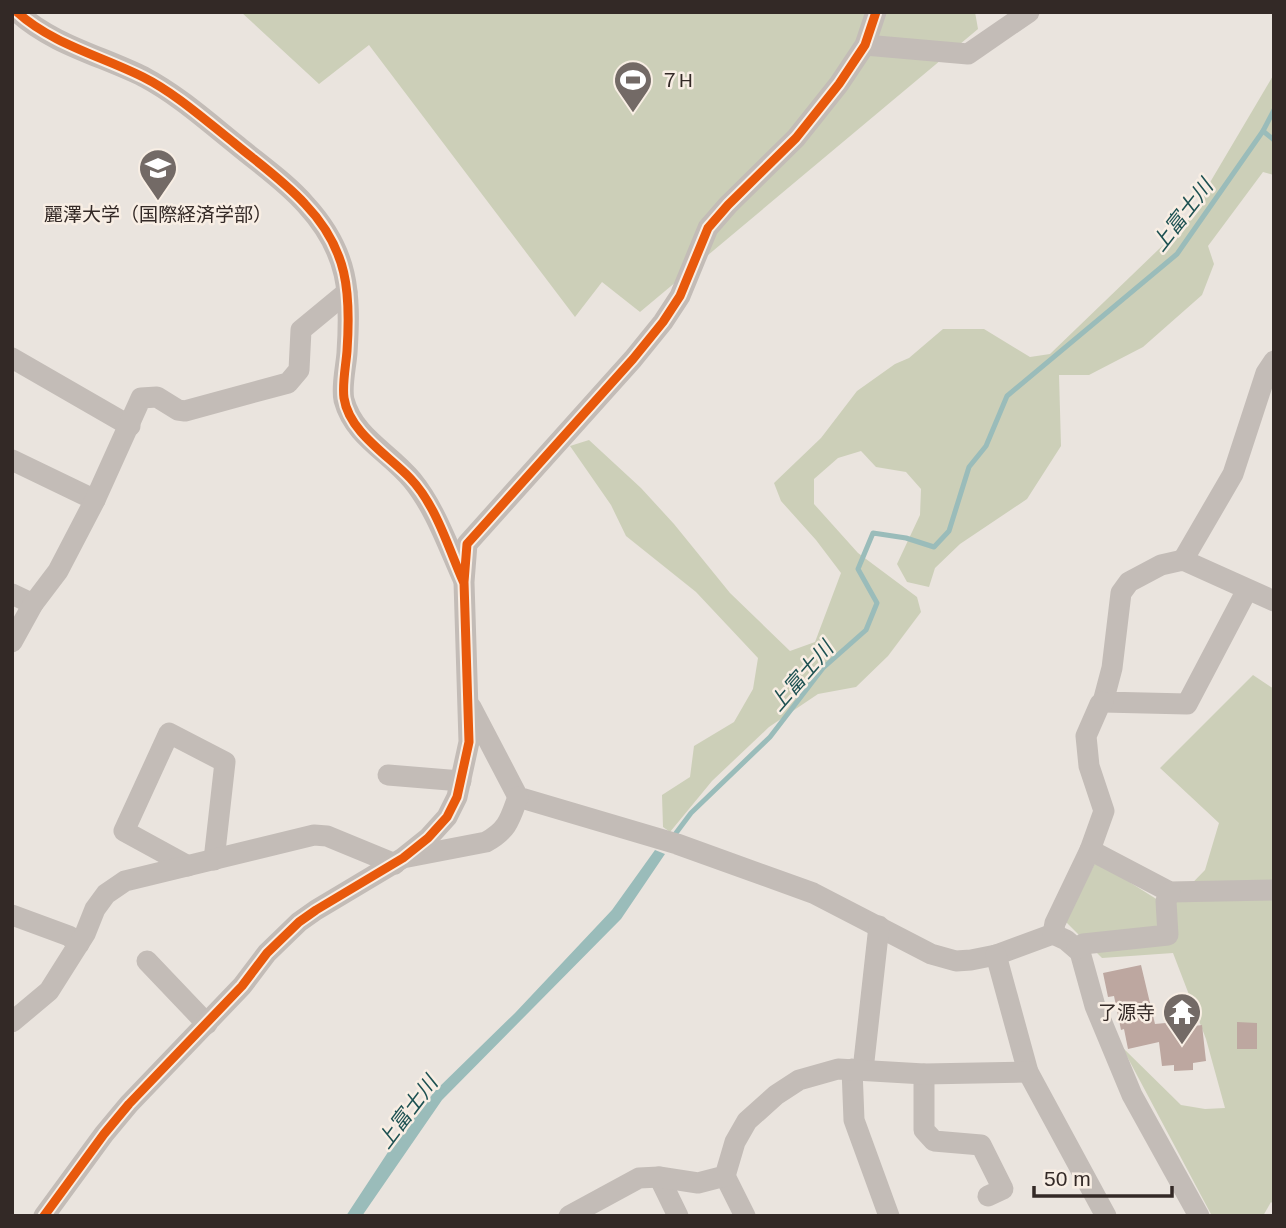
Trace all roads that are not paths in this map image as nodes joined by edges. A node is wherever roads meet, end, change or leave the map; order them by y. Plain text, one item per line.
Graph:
1 (17, 12) edge
2 (876, 12) edge
3 (1029, 12) edge
4 (865, 45) junction
5 (347, 292) junction
6 (1274, 361) edge
7 (14, 362) edge
8 (130, 426) junction
9 (12, 460) edge
10 (95, 500) junction
11 (1183, 560) junction
12 (464, 582) junction
13 (1247, 590) junction
14 (12, 594) edge
15 (1274, 601) edge
16 (33, 604) junction
17 (12, 642) edge
18 (1103, 702) junction
19 (469, 704) junction
20 (388, 775) dead end
21 (461, 781) junction
22 (518, 797) junction
23 (1090, 850) junction
24 (214, 860) junction
25 (399, 861) junction
26 (188, 866) junction
27 (1274, 890) edge
28 (1170, 892) junction
29 (12, 915) edge
30 (879, 926) junction
31 (1053, 934) junction
32 (79, 944) junction
33 (1077, 949) junction
34 (996, 955) junction
35 (147, 961) dead end
36 (12, 1022) edge
37 (206, 1024) junction
38 (857, 1070) junction
39 (1028, 1072) junction
40 (924, 1074) junction
41 (725, 1175) junction
42 (659, 1177) junction
43 (988, 1196) dead end
44 (44, 1216) edge
45 (569, 1216) edge
46 (678, 1216) edge
47 (745, 1216) edge
48 (889, 1216) edge
49 (1105, 1216) edge
50 (1199, 1216) edge

1 - 5 street
2 - 4 street
3 - 4 street
4 - 12 street
5 - 8 street
5 - 12 street
6 - 11 street
7 - 8 street
8 - 10 street
9 - 10 street
10 - 16 street
11 - 13 street
11 - 18 street
12 - 19 street
13 - 15 street
13 - 18 street
14 - 16 street
16 - 17 street
18 - 23 street
19 - 21 street
19 - 22 street
20 - 21 street
21 - 25 street
22 - 25 street
22 - 30 street
23 - 28 street
23 - 31 street
24 - 25 street
24 - 26 street
24 - 26 street
25 - 37 street
26 - 32 street
27 - 28 street
28 - 33 street
29 - 32 street
30 - 34 street
30 - 38 street
31 - 33 street
31 - 34 street
32 - 36 street
33 - 50 street
34 - 39 street
35 - 37 street
37 - 44 street
38 - 40 street
38 - 41 street
38 - 48 street
39 - 40 street
39 - 49 street
40 - 43 street
41 - 42 street
41 - 47 street
42 - 45 street
42 - 46 street

